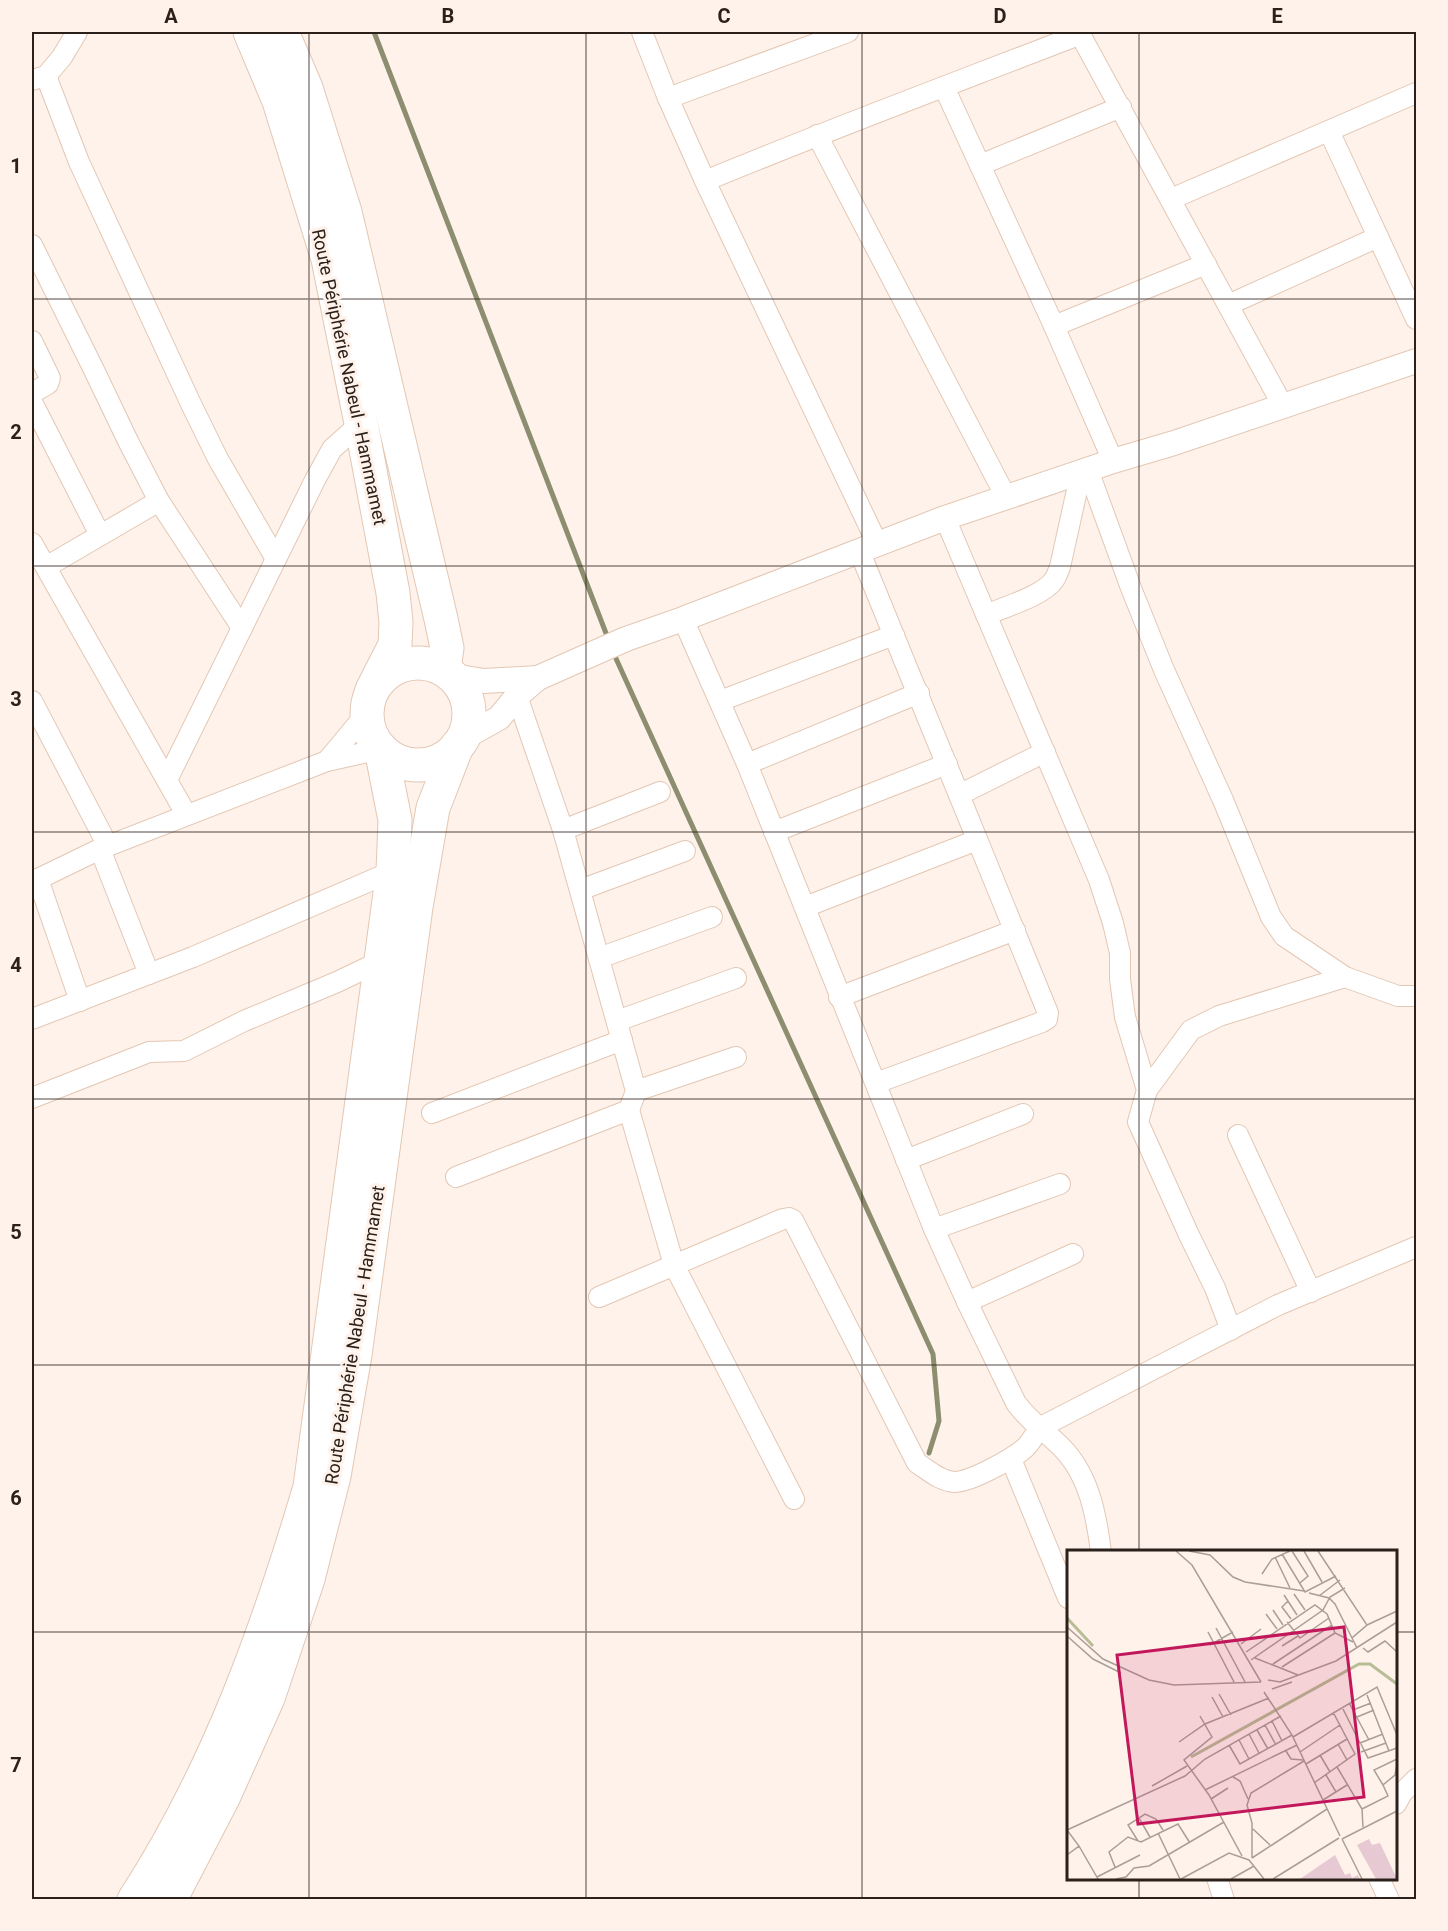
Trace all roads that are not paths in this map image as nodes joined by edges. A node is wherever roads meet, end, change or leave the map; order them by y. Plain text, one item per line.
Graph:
1 (77, 32) edge
2 (250, 32) edge
3 (282, 32) edge
4 (644, 32) edge
5 (848, 32) edge
6 (39, 78) edge
7 (944, 87) junction
8 (1416, 93) edge
9 (668, 98) junction
10 (1121, 107) junction
11 (1329, 131) junction
12 (817, 135) junction
13 (980, 165) junction
14 (705, 181) junction
15 (1171, 200) junction
16 (1378, 237) junction
17 (32, 245) edge
18 (1206, 264) junction
19 (1228, 305) junction
20 (1416, 320) edge
21 (1054, 326) junction
22 (32, 341) edge
23 (1416, 361) edge
24 (32, 393) edge
25 (32, 402) edge
26 (1283, 406) junction
27 (361, 423) junction
28 (1113, 461) junction
29 (1084, 471) junction
30 (1005, 497) junction
31 (159, 501) junction
32 (945, 518) junction
33 (100, 535) junction
34 (32, 543) edge
35 (868, 546) junction
36 (276, 559) junction
37 (46, 567) junction
38 (986, 615) junction
39 (683, 619) junction
40 (242, 628) junction
41 (894, 635) junction
42 (448, 673) junction
43 (538, 678) junction
44 (919, 693) junction
45 (518, 696) junction
46 (32, 701) edge
47 (720, 701) junction
48 (369, 702) junction
49 (460, 742) junction
50 (381, 749) junction
51 (1045, 752) junction
52 (327, 761) junction
53 (747, 764) junction
54 (947, 765) junction
55 (167, 780) junction
56 (660, 792) dead end
57 (959, 795) junction
58 (186, 814) junction
59 (562, 830) junction
60 (774, 832) junction
61 (977, 840) junction
62 (104, 847) junction
63 (685, 851) dead end
64 (393, 871) junction
65 (35, 876) edge
66 (579, 890) junction
67 (805, 907) junction
68 (712, 917) dead end
69 (1015, 930) junction
70 (599, 958) junction
71 (381, 961) junction
72 (149, 974) junction
73 (1345, 977) junction
74 (736, 978) dead end
75 (1416, 996) edge
76 (839, 997) junction
77 (80, 1001) junction
78 (32, 1019) edge
79 (619, 1030) junction
80 (736, 1057) dead end
81 (876, 1083) junction
82 (1147, 1090) junction
83 (636, 1091) junction
84 (32, 1098) edge
85 (629, 1110) junction
86 (432, 1113) dead end
87 (1023, 1114) dead end
88 (1238, 1135) dead end
89 (906, 1160) junction
90 (456, 1177) dead end
91 (1060, 1184) dead end
92 (934, 1229) junction
93 (1416, 1247) edge
94 (1073, 1254) dead end
95 (674, 1265) junction
96 (1311, 1292) junction
97 (599, 1298) dead end
98 (967, 1302) junction
99 (1231, 1330) junction
100 (1039, 1428) junction
101 (1011, 1459) junction
102 (794, 1499) dead end
103 (1101, 1550) edge
104 (1067, 1596) edge
105 (1416, 1779) edge
106 (1397, 1801) edge
107 (1218, 1880) edge
108 (1380, 1880) edge
109 (134, 1899) edge
110 (170, 1899) edge
111 (1224, 1899) edge
112 (1389, 1899) edge

1 - 6 street
2 - 27 highway, Route Périphérie Nabeul - Hammamet
3 - 42 highway, Route Périphérie Nabeul - Hammamet
4 - 9 street
5 - 9 street
6 - 36 street
7 - 10 street
7 - 12 street
7 - 13 street
8 - 11 street
9 - 14 street
10 - 13 street
10 - 15 street
11 - 15 street
11 - 16 street
12 - 14 street
12 - 30 street
13 - 21 street
14 - 35 street
15 - 18 street
16 - 19 street
16 - 20 street
17 - 31 street
18 - 19 street
18 - 21 street
19 - 26 street
21 - 28 street
22 - 24 street
23 - 26 street
25 - 33 street
26 - 28 street
27 - 36 street
27 - 48 highway, Route Périphérie Nabeul - Hammamet
28 - 29 street
29 - 30 street
29 - 38 street
29 - 73 street
30 - 32 street
31 - 33 street
31 - 40 street
32 - 35 street
32 - 38 street
33 - 37 street
34 - 37 street
35 - 39 street
35 - 41 street
36 - 40 street
37 - 55 street
38 - 51 street
39 - 43 street
39 - 47 street
40 - 55 street
41 - 44 street
41 - 47 street
42 - 43 street
42 - 48 highway
42 - 49 highway
43 - 45 street
44 - 53 street
44 - 54 street
45 - 49 street
45 - 59 street
46 - 62 street
47 - 53 street
48 - 50 highway
48 - 52 street
49 - 50 highway
49 - 110 highway, Route Périphérie Nabeul - Hammamet
50 - 52 street
50 - 64 highway, Route Périphérie Nabeul - Hammamet
51 - 57 street
51 - 82 street
52 - 58 street
53 - 60 street
54 - 57 street
54 - 60 street
55 - 58 street
56 - 59 street
57 - 61 street
58 - 62 street
59 - 66 street
60 - 67 street
61 - 67 street
61 - 69 street
62 - 65 street
62 - 72 street
63 - 66 street
64 - 71 highway, Route Périphérie Nabeul - Hammamet
64 - 72 street
65 - 77 street
66 - 70 street
67 - 76 street
68 - 70 street
69 - 76 street
69 - 81 street
70 - 79 street
71 - 84 street
71 - 109 highway, Route Périphérie Nabeul - Hammamet
72 - 77 street
73 - 75 street
73 - 82 street
74 - 79 street
76 - 81 street
77 - 78 street
79 - 83 street
79 - 86 street
80 - 83 street
81 - 89 street
82 - 99 street
83 - 85 street
85 - 90 street
85 - 95 street
87 - 89 street
88 - 96 street
89 - 92 street
91 - 92 street
92 - 98 street
93 - 96 street
94 - 98 street
95 - 97 street
95 - 101 street
95 - 102 street
96 - 99 street
98 - 100 street
99 - 100 street
100 - 101 street
100 - 103 street
101 - 104 street
105 - 106 street
107 - 111 street
108 - 112 street

